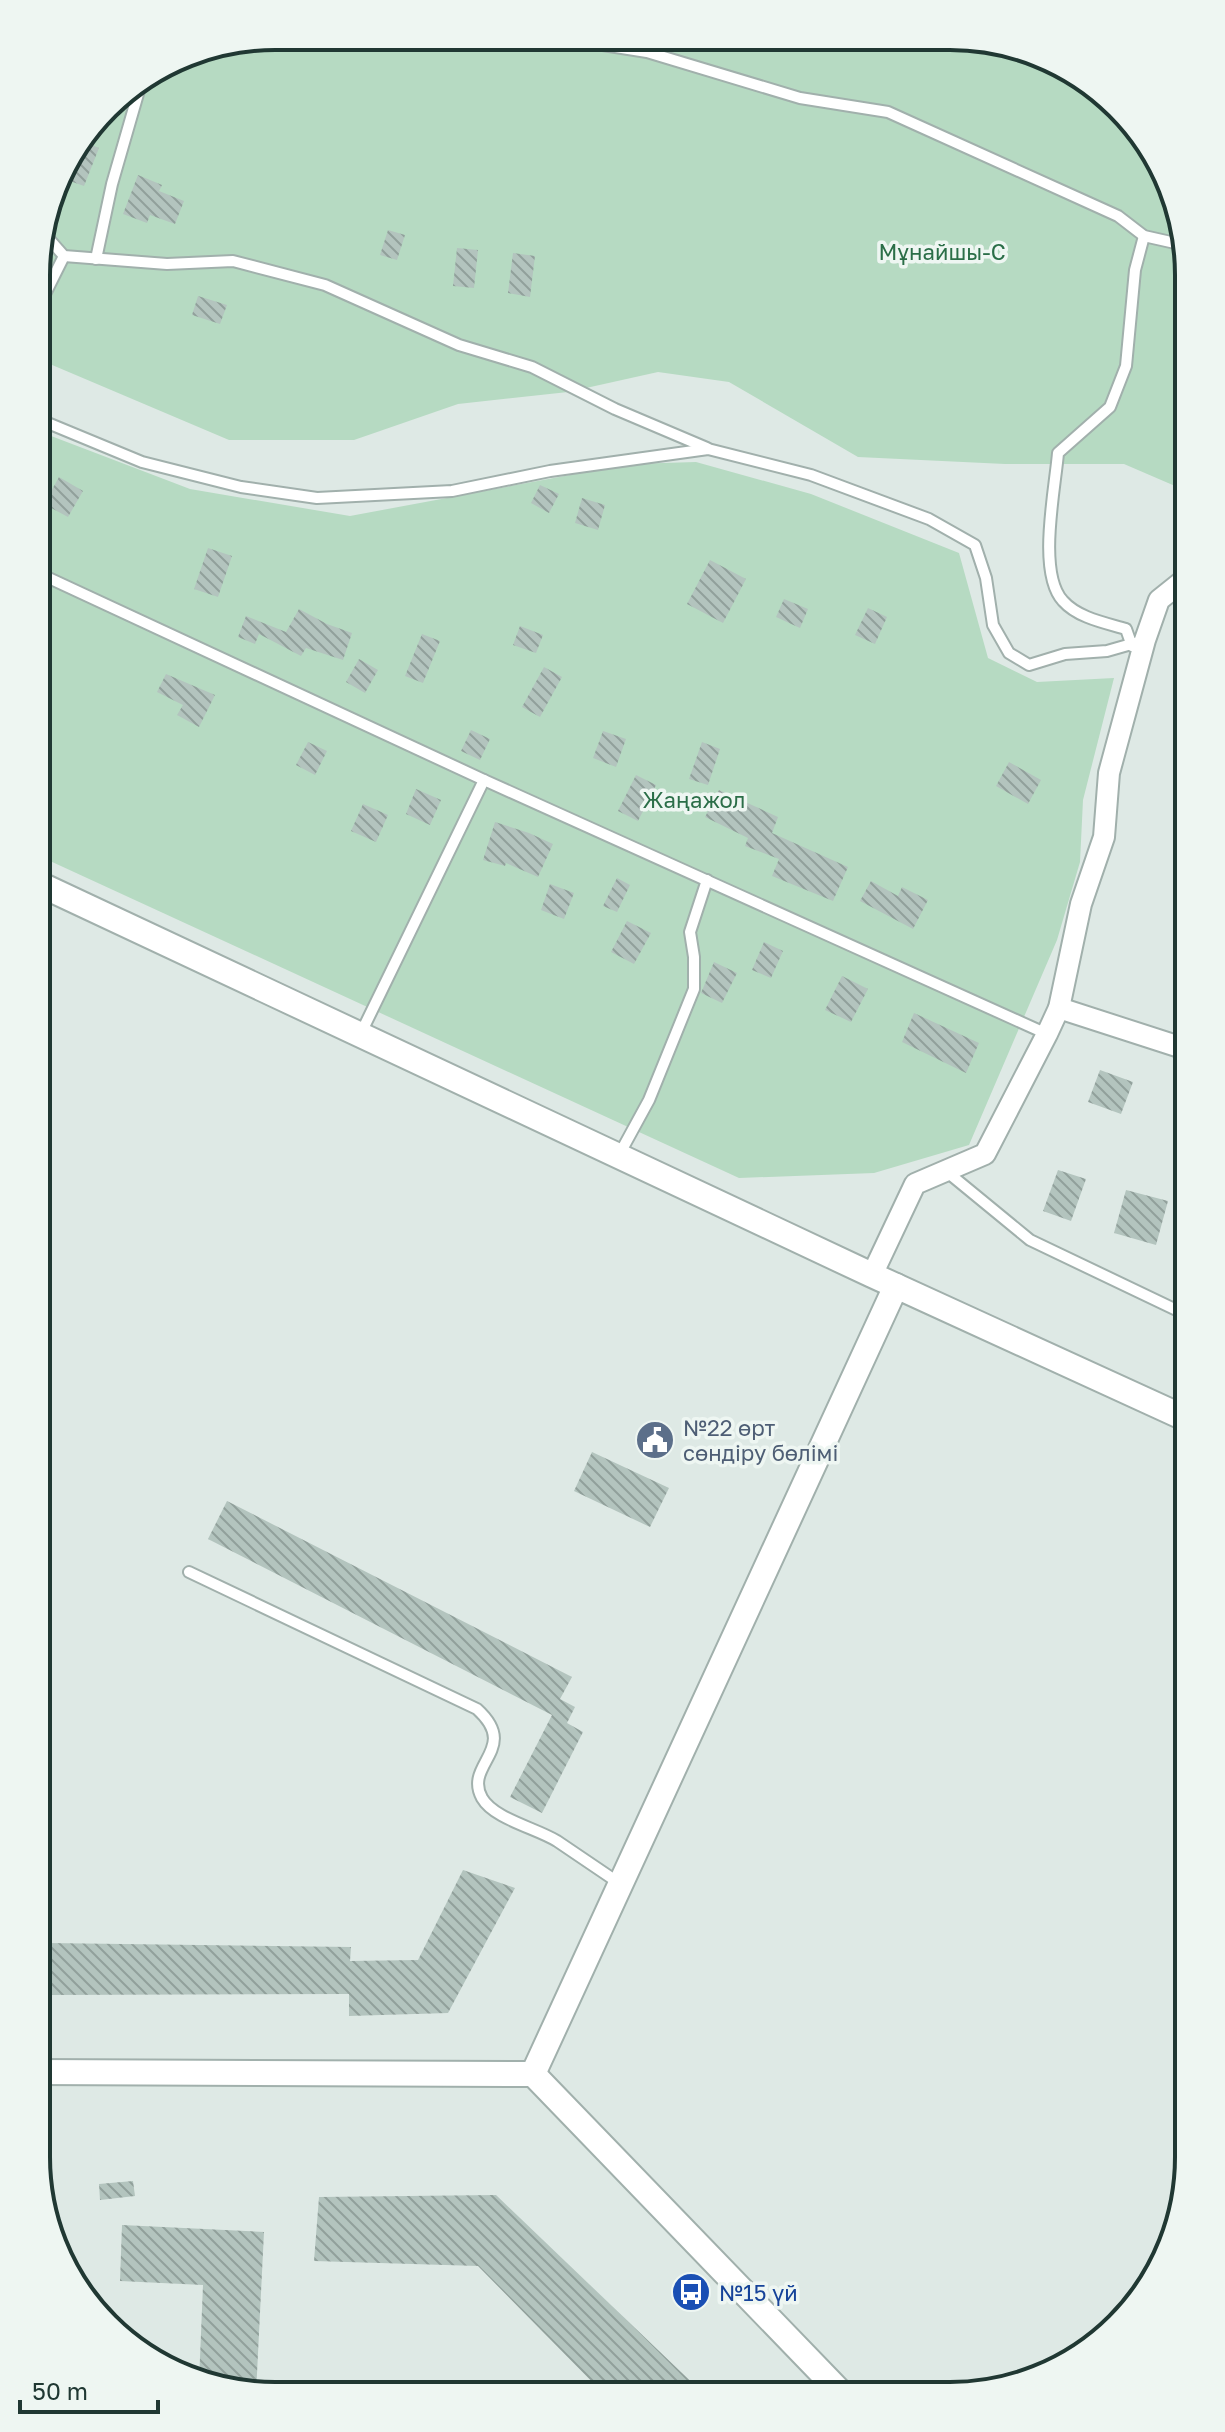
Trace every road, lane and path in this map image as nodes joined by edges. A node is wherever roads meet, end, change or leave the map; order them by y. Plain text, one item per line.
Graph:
1 (634, 50) edge
2 (137, 97) edge
3 (1144, 236) junction
4 (1173, 242) edge
5 (52, 243) edge
6 (64, 256) junction
7 (96, 259) junction
8 (50, 284) edge
9 (50, 424) edge
10 (708, 449) junction
11 (50, 579) edge
12 (1175, 587) edge
13 (1138, 643) junction
14 (484, 780) junction
15 (707, 880) junction
16 (50, 889) edge
17 (1059, 1008) junction
18 (360, 1034) junction
19 (1047, 1034) junction
20 (1175, 1045) edge
21 (619, 1155) junction
22 (946, 1171) junction
23 (872, 1275) junction
24 (896, 1286) junction
25 (1175, 1309) edge
26 (1175, 1414) edge
27 (189, 1572) dead end
28 (621, 1884) junction
29 (50, 2072) edge
30 (533, 2074) junction
31 (825, 2382) edge

1 - 3 lane
2 - 7 lane
3 - 4 lane
3 - 13 lane
5 - 6 lane
6 - 7 lane
6 - 8 lane
7 - 10 lane
9 - 10 lane
10 - 13 lane
11 - 14 lane
12 - 13 street
13 - 17 street
14 - 15 lane
14 - 18 lane
15 - 19 lane
15 - 21 lane
16 - 18 street
17 - 19 street
17 - 20 street
18 - 21 street
19 - 22 street
21 - 23 street
22 - 23 street
22 - 25 lane
23 - 24 street
24 - 26 street
24 - 28 street
27 - 28 lane
28 - 30 street
29 - 30 street
30 - 31 street

